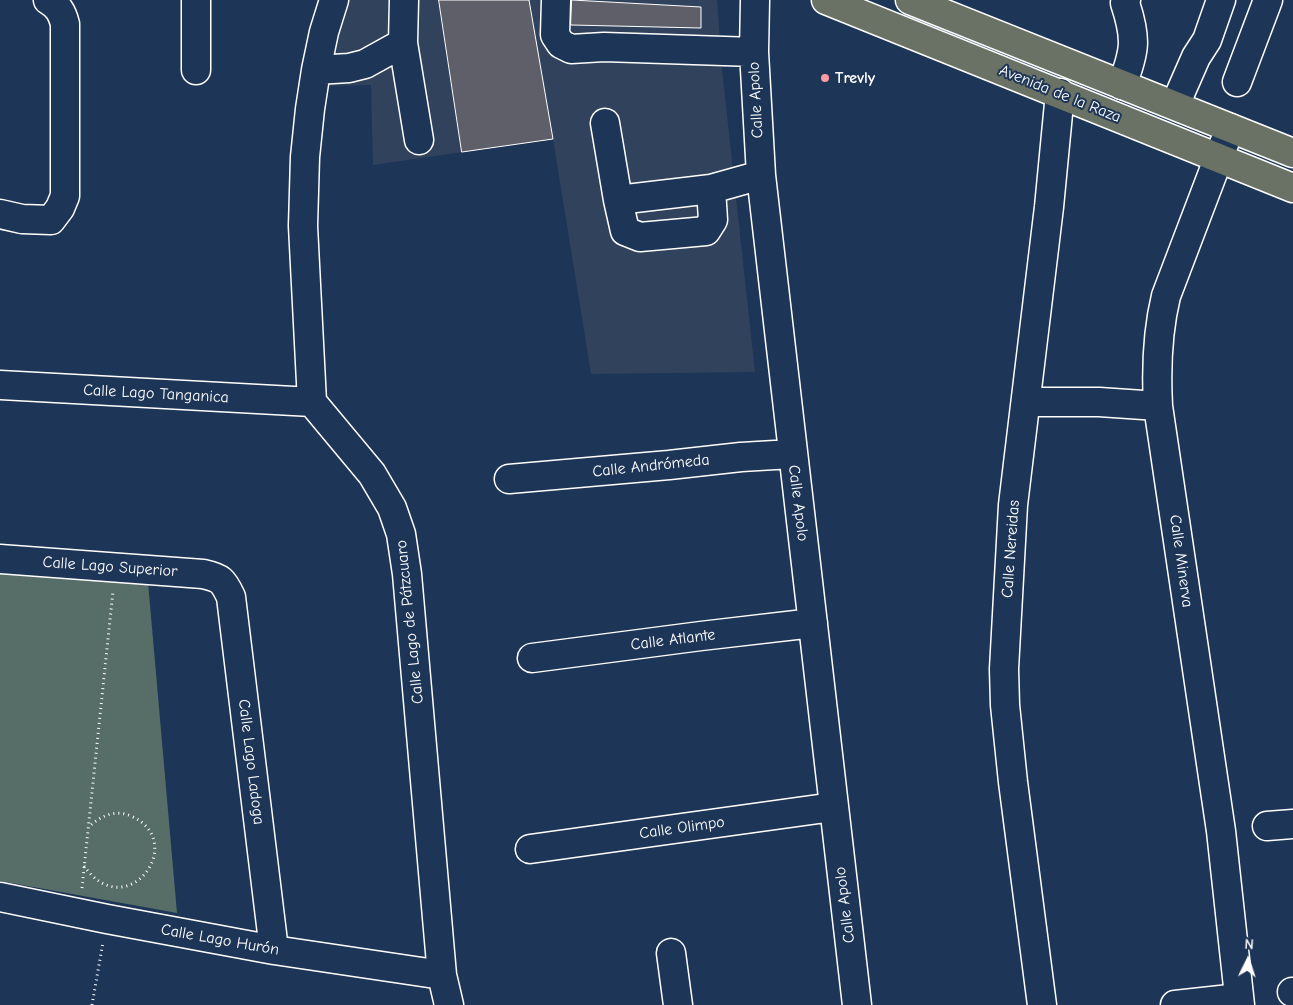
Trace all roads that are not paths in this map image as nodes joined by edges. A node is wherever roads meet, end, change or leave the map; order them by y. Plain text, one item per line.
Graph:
1 (48, 0) edge
2 (196, 0) edge
3 (334, 0) edge
4 (404, 0) edge
5 (556, 0) edge
6 (756, 0) edge
7 (826, 0) edge
8 (910, 0) edge
9 (1126, 0) edge
10 (1221, 0) edge
11 (1268, 0) edge
12 (947, 7) edge
13 (402, 43) junction
14 (754, 52) junction
15 (196, 70) dead end
16 (316, 70) junction
17 (1237, 82) dead end
18 (1122, 85) junction
19 (1060, 93) junction
20 (1175, 105) junction
21 (605, 123) dead end
22 (1230, 128) junction
23 (419, 140) dead end
24 (1293, 153) edge
25 (1218, 159) junction
26 (760, 175) junction
27 (711, 188) junction
28 (1293, 188) edge
29 (618, 200) junction
30 (0, 214) edge
31 (0, 385) edge
32 (312, 402) junction
33 (1026, 402) junction
34 (1158, 406) junction
35 (792, 454) junction
36 (509, 479) dead end
37 (0, 559) edge
38 (219, 578) joint
39 (813, 624) junction
40 (532, 658) dead end
41 (833, 807) junction
42 (530, 849) dead end
43 (0, 897) edge
44 (274, 950) junction
45 (671, 953) dead end
46 (442, 975) junction
47 (1239, 1002) edge
48 (449, 1005) edge
49 (678, 1005) edge
50 (857, 1005) edge
51 (1042, 1005) edge
52 (1175, 1005) edge

1 - 30 street
2 - 15 street
3 - 16 street
4 - 13 street
5 - 14 street
6 - 14 street, Calle Apolo
7 - 19 main road, Avenida de la Raza
8 - 12 main road, Avenida de la Raza
9 - 18 street
10 - 20 street
11 - 17 street
12 - 18 main road, Avenida de la Raza
13 - 16 street
13 - 23 street
14 - 26 street, Calle Apolo
16 - 32 street
18 - 20 main road, Avenida de la Raza
19 - 25 main road, Avenida de la Raza
19 - 33 street, Calle Nereidas
20 - 22 main road, Avenida de la Raza
21 - 29 street
22 - 24 main road, Avenida de la Raza
22 - 25 street, Calle Minerva
25 - 28 main road, Avenida de la Raza
25 - 34 street, Calle Minerva
26 - 27 street
26 - 35 street, Calle Apolo
27 - 29 street
27 - 29 street
31 - 32 street, Calle Lago Tanganica
32 - 46 street, Calle Lago de Pátzcuaro
33 - 34 street
33 - 51 street, Calle Nereidas
34 - 47 street, Calle Minerva
35 - 36 street, Calle Andrómeda
35 - 39 street, Calle Apolo
37 - 38 street, Calle Lago Superior
38 - 44 street, Calle Lago Ladoga
39 - 40 street, Calle Atlante
39 - 41 street, Calle Apolo
41 - 42 street, Calle Olimpo
41 - 50 street, Calle Apolo
43 - 44 street, Calle Lago Hurón
44 - 46 street, Calle Lago Hurón
45 - 49 street
46 - 48 street, Calle Lago de Pátzcuaro
47 - 52 street

